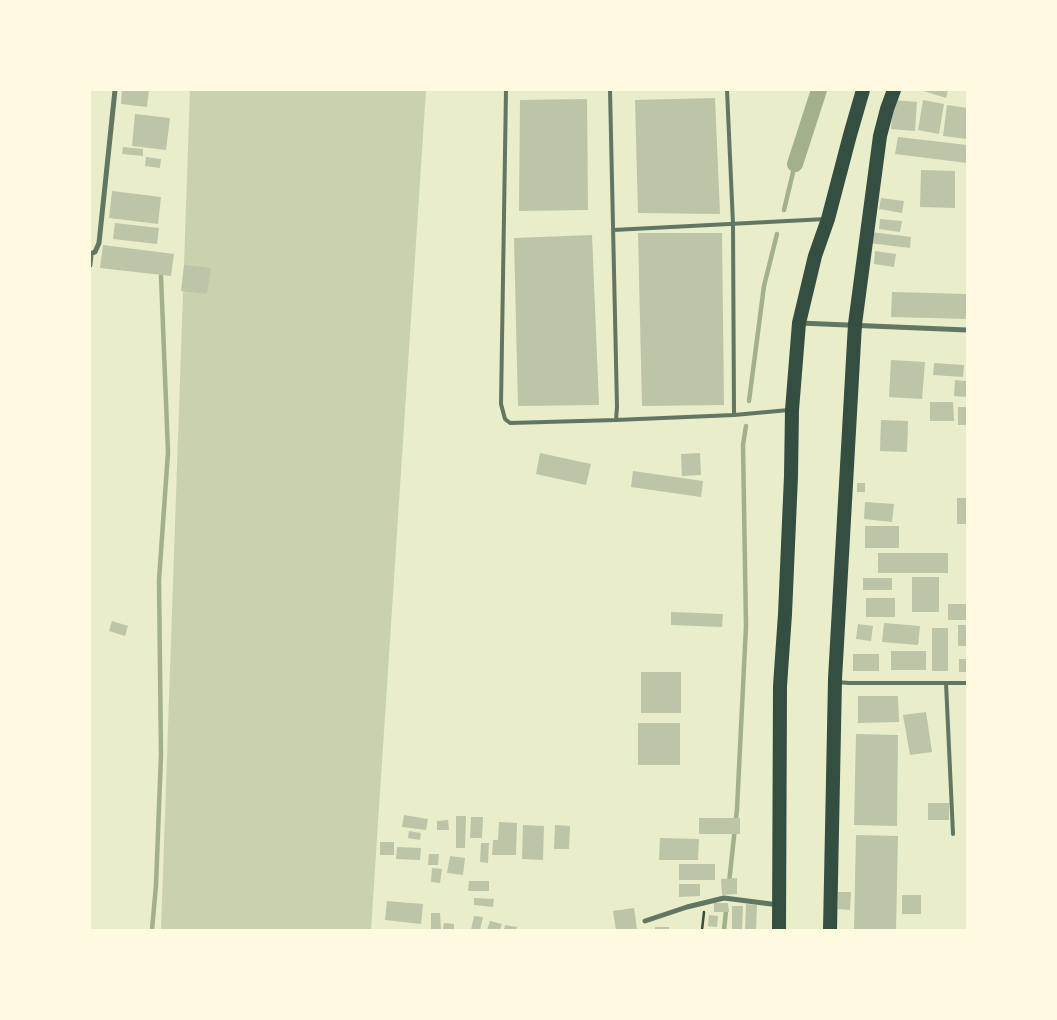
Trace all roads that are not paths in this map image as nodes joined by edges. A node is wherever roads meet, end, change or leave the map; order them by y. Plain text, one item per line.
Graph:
1 (115, 90) edge
2 (506, 90) edge
3 (610, 90) edge
4 (727, 90) edge
5 (863, 90) edge
6 (894, 90) edge
7 (828, 219) junction
8 (733, 224) junction
9 (613, 230) junction
10 (90, 254) edge
11 (90, 265) edge
12 (799, 323) junction
13 (855, 324) junction
14 (967, 330) edge
15 (792, 410) junction
16 (734, 415) junction
17 (616, 420) junction
18 (835, 682) junction
19 (967, 682) edge
20 (946, 683) junction
21 (953, 834) dead end
22 (779, 905) junction
23 (644, 921) dead end
24 (830, 927) edge
25 (779, 930) edge

1 - 10 street
2 - 17 lane
3 - 9 lane
4 - 8 lane
5 - 7 highway
6 - 13 highway
7 - 8 lane
7 - 12 highway
8 - 9 lane
8 - 16 lane
9 - 17 lane
10 - 11 street
12 - 13 street
12 - 15 highway
13 - 14 street
13 - 18 highway
15 - 16 lane
15 - 22 highway
16 - 17 lane
18 - 20 lane
18 - 24 highway
19 - 20 lane
20 - 21 lane
22 - 23 street
22 - 25 highway

